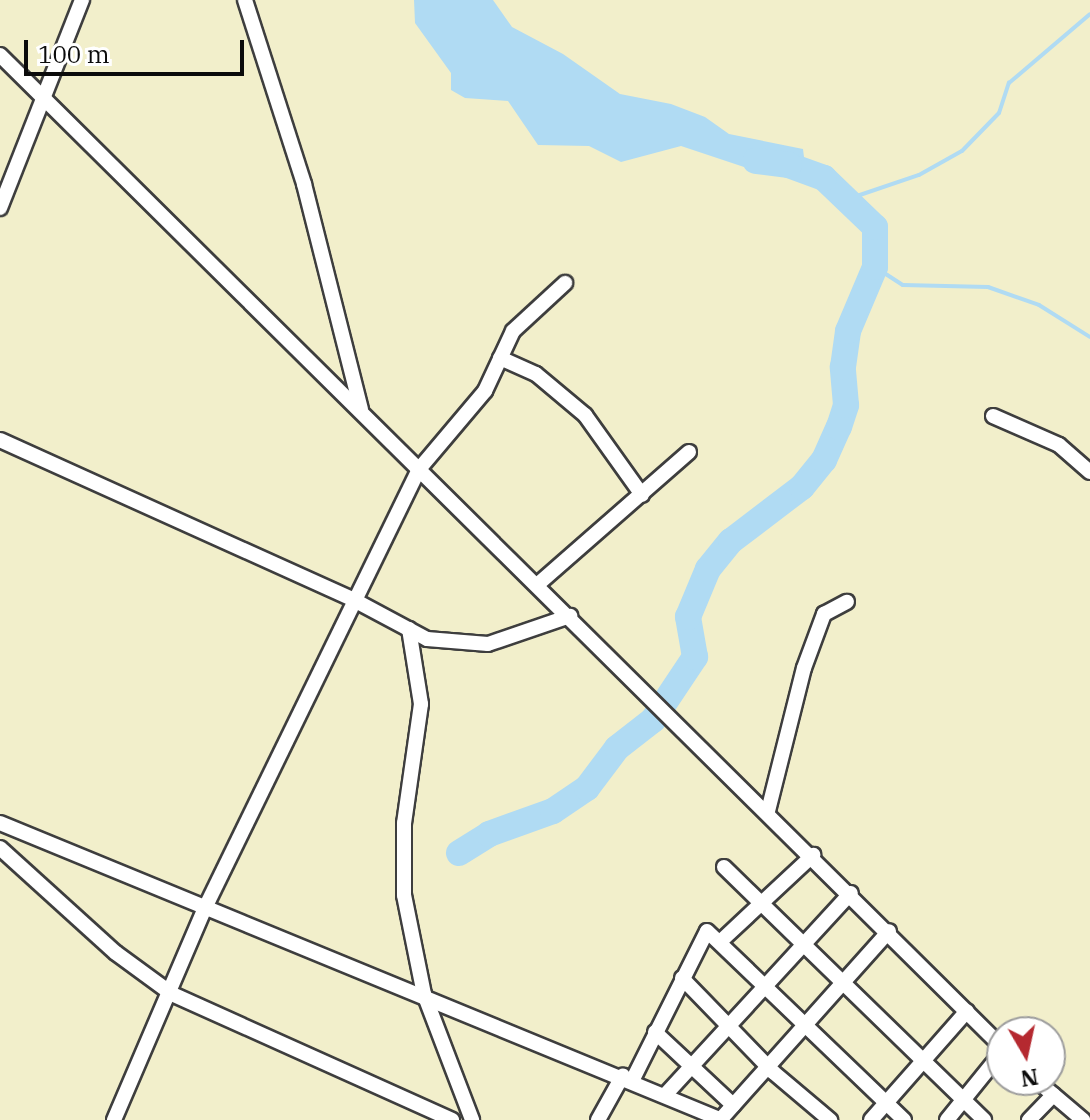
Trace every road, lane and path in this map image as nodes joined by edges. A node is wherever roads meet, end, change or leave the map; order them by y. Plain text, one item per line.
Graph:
1 (82, 0) edge
2 (245, 0) edge
3 (0, 55) edge
4 (44, 101) junction
5 (0, 208) edge
6 (565, 283) dead end
7 (500, 358) junction
8 (361, 409) junction
9 (993, 416) dead end
10 (0, 440) edge
11 (689, 452) dead end
12 (420, 468) junction
13 (1090, 472) edge
14 (642, 495) junction
15 (537, 585) junction
16 (354, 600) junction
17 (847, 602) dead end
18 (570, 616) junction
19 (409, 629) junction
20 (768, 811) junction
21 (0, 823) edge
22 (0, 848) edge
23 (813, 855) junction
24 (724, 867) dead end
25 (851, 893) junction
26 (761, 901) junction
27 (205, 908) junction
28 (889, 931) junction
29 (722, 940) junction
30 (804, 942) junction
31 (682, 978) junction
32 (845, 979) junction
33 (765, 981) junction
34 (172, 994) junction
35 (424, 994) junction
36 (967, 1011) junction
37 (728, 1021) junction
38 (806, 1023) junction
39 (655, 1032) junction
40 (986, 1032) edge
41 (924, 1061) junction
42 (691, 1064) junction
43 (766, 1064) junction
44 (986, 1071) edge
45 (628, 1077) junction
46 (666, 1094) junction
47 (1052, 1096) edge
48 (1054, 1096) edge
49 (963, 1100) junction
50 (886, 1103) junction
51 (733, 1105) junction
52 (114, 1120) edge
53 (452, 1120) edge
54 (472, 1120) edge
55 (598, 1120) edge
56 (722, 1120) edge
57 (830, 1120) edge
58 (871, 1120) edge
59 (904, 1120) edge
60 (947, 1120) edge
61 (984, 1120) edge
62 (1029, 1120) edge
63 (1083, 1120) edge

1 - 4 street
2 - 8 street
3 - 4 street
4 - 5 street
4 - 8 street
6 - 7 street
7 - 12 street
7 - 14 street
8 - 12 street
9 - 13 street
10 - 16 street
11 - 14 street
12 - 15 street
12 - 16 street
14 - 15 street
15 - 18 street
16 - 19 street
16 - 27 street
17 - 20 street
18 - 19 street
18 - 20 street
19 - 35 street
20 - 23 street
21 - 27 street
22 - 34 street
23 - 25 street
23 - 26 street
24 - 26 street
25 - 28 street
25 - 30 street
26 - 29 street
26 - 30 street
27 - 34 street
27 - 35 street
28 - 32 street
28 - 36 street
29 - 31 street
29 - 33 street
30 - 32 street
30 - 33 street
31 - 37 street
31 - 39 street
32 - 38 street
32 - 41 street
33 - 37 street
33 - 38 street
34 - 52 street
34 - 53 street
35 - 45 street
35 - 54 street
36 - 40 street
36 - 41 street
37 - 42 street
37 - 43 street
38 - 43 street
38 - 50 street
39 - 42 street
39 - 45 street
41 - 49 street
41 - 50 street
42 - 46 street
42 - 51 street
43 - 51 street
43 - 57 street
44 - 49 street
45 - 46 street
45 - 55 street
46 - 56 street
47 - 62 street
48 - 63 street
49 - 60 street
49 - 61 street
50 - 58 street
50 - 59 street
51 - 56 street

